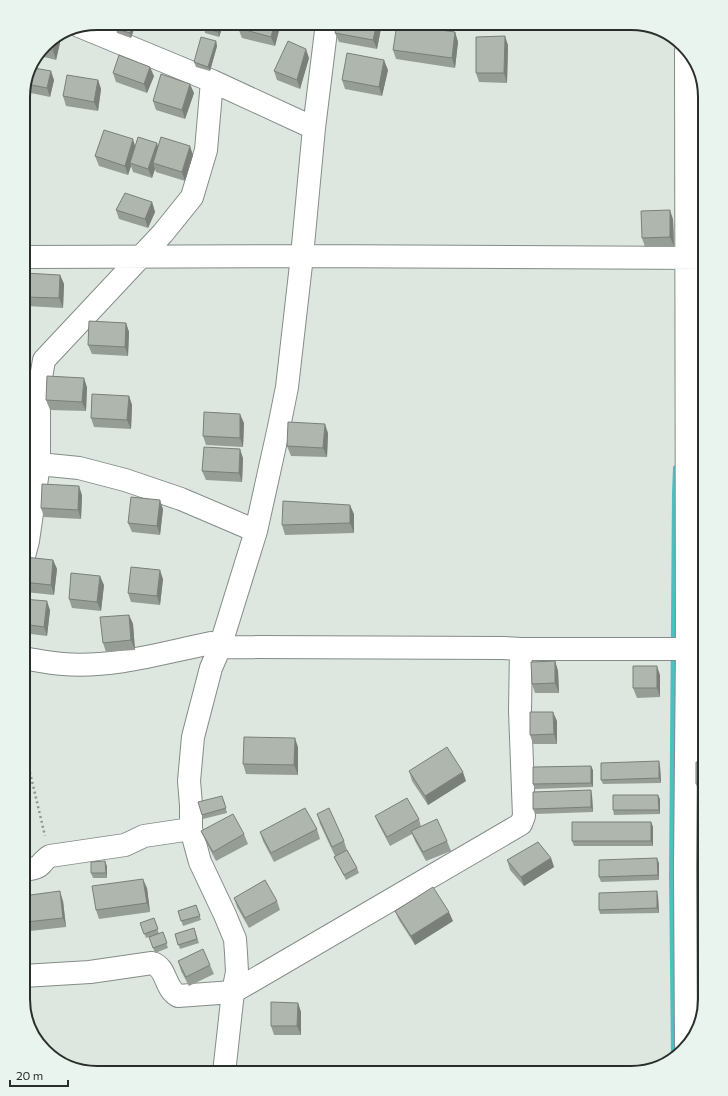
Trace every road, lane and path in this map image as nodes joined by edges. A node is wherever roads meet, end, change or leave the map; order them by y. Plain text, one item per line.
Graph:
1 (326, 30) edge
2 (90, 31) edge
3 (686, 60) edge
4 (212, 81) junction
5 (314, 128) junction
6 (302, 256) junction
7 (30, 257) edge
8 (140, 257) junction
9 (695, 257) edge
10 (39, 464) junction
11 (30, 527) edge
12 (256, 531) junction
13 (220, 647) junction
14 (521, 649) junction
15 (686, 649) edge
16 (30, 659) edge
17 (30, 772) edge
18 (191, 829) junction
19 (50, 856) junction
20 (30, 869) edge
21 (30, 976) edge
22 (233, 992) junction
23 (686, 1037) edge
24 (225, 1066) edge

1 - 5 street
2 - 4 street
3 - 9 street
4 - 5 street
4 - 8 street
5 - 6 street
6 - 8 street
6 - 9 street
6 - 12 street
7 - 8 street
8 - 10 street
9 - 15 street
10 - 11 street
10 - 12 street
12 - 13 street
13 - 14 street
13 - 16 street
13 - 18 street
14 - 15 street
14 - 22 street
15 - 23 street
17 - 19 path
18 - 19 street
18 - 22 street
19 - 20 street
21 - 22 street
22 - 24 street

